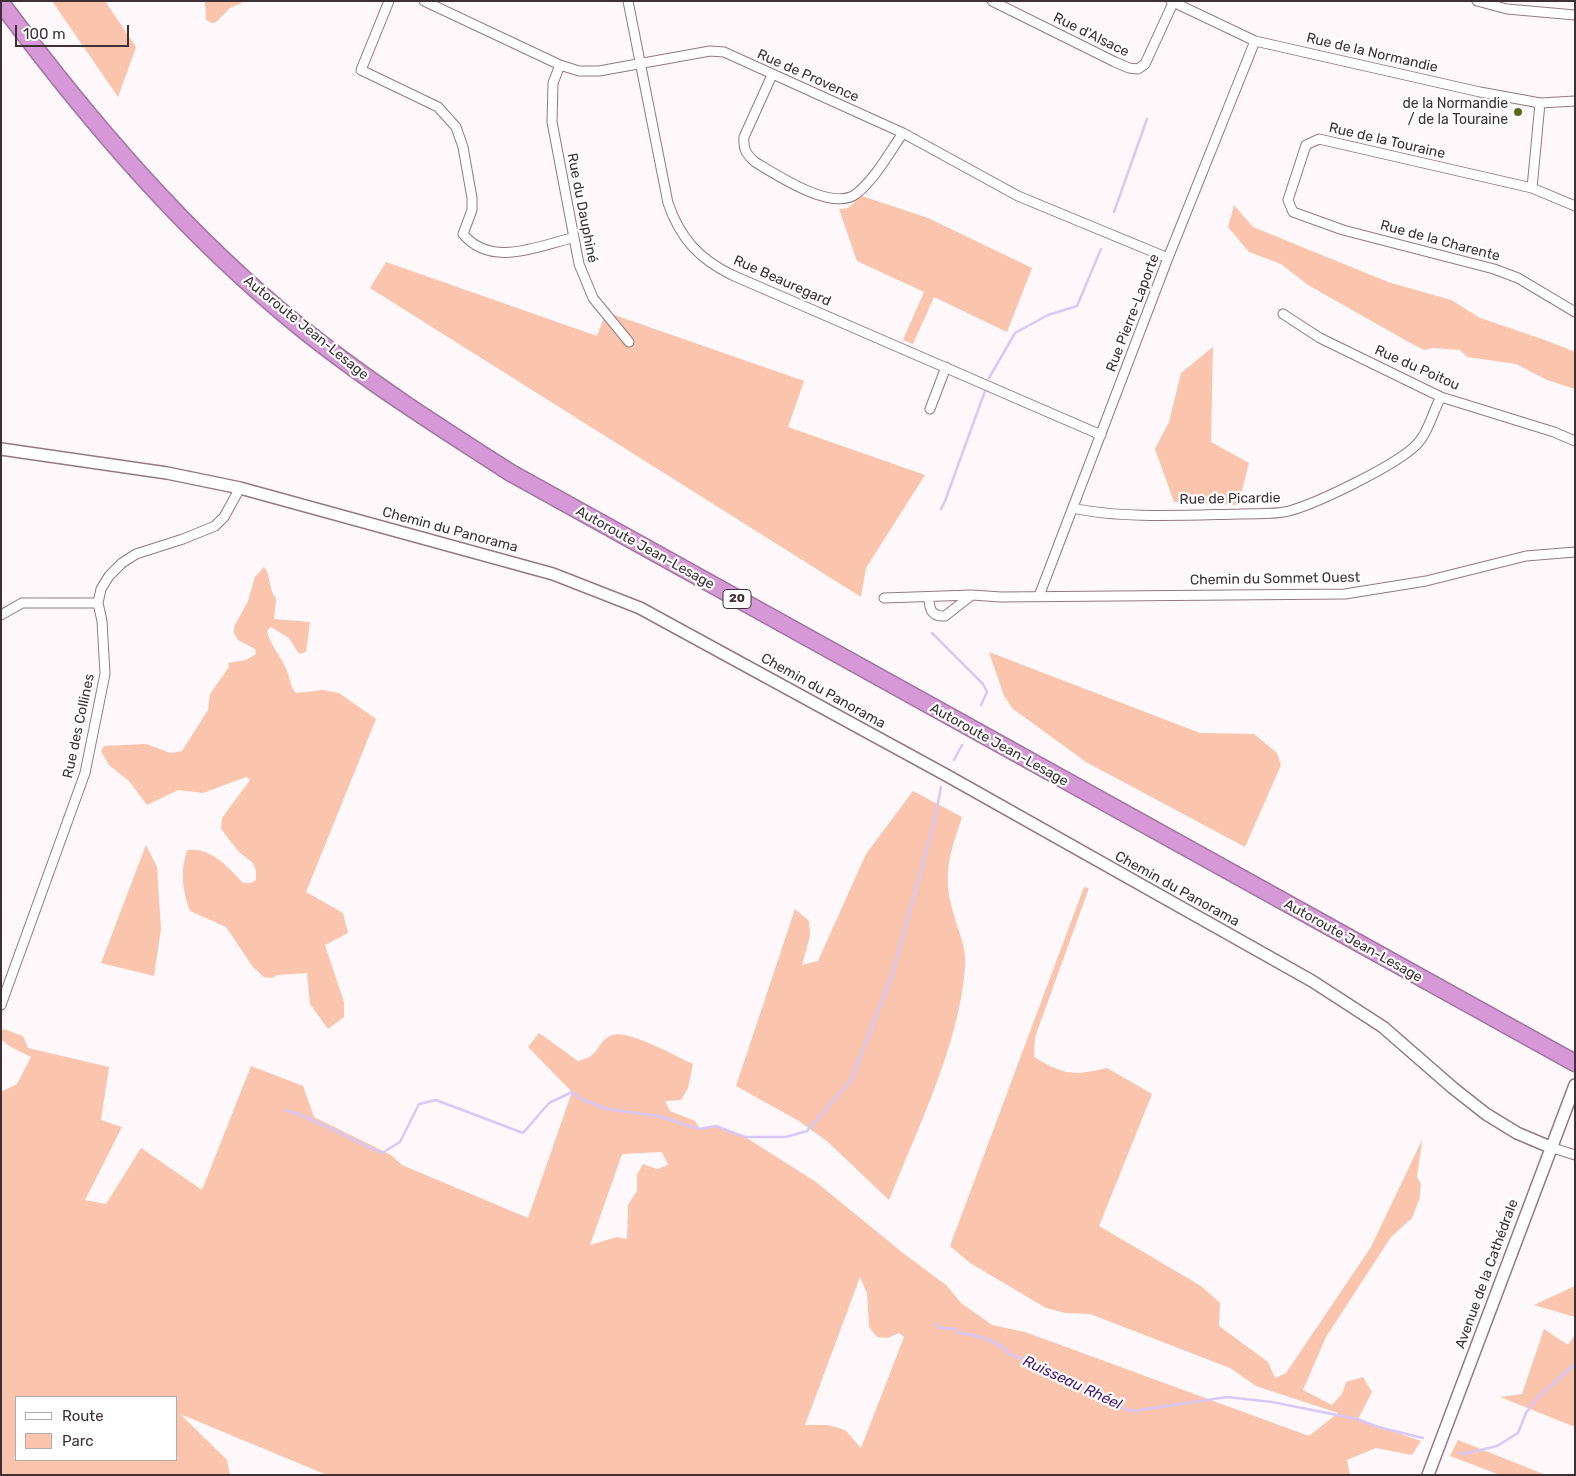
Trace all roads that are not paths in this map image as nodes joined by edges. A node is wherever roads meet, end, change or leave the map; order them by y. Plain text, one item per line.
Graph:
1 (389, 1) edge
2 (424, 1) edge
3 (628, 1) edge
4 (992, 1) edge
5 (1477, 1) edge
6 (1172, 2) edge
7 (1, 3) edge
8 (1575, 15) edge
9 (1255, 41) junction
10 (640, 62) junction
11 (560, 65) junction
12 (772, 75) junction
13 (1575, 101) edge
14 (1540, 103) junction
15 (903, 133) junction
16 (1532, 188) junction
17 (1575, 206) edge
18 (1293, 212) joint
19 (572, 238) junction
20 (1168, 258) junction
21 (1575, 312) edge
22 (1283, 314) dead end
23 (629, 342) dead end
24 (946, 367) junction
25 (1441, 397) junction
26 (930, 409) dead end
27 (1101, 435) junction
28 (1575, 441) edge
29 (1, 449) edge
30 (240, 488) junction
31 (1073, 508) junction
32 (1575, 552) edge
33 (972, 594) junction
34 (1039, 596) junction
35 (929, 597) junction
36 (884, 598) dead end
37 (98, 603) junction
38 (1, 615) edge
39 (1, 1004) edge
40 (1575, 1063) edge
41 (1575, 1085) edge
42 (1550, 1147) junction
43 (1575, 1155) edge
44 (1428, 1475) edge

1 - 19 street
2 - 11 street, Rue de Provence
3 - 10 street, Rue Beauregard
4 - 6 street, Rue d'Alsace
5 - 8 street
6 - 9 street, Rue de la Normandie
7 - 40 highway, Autoroute Jean-Lesage / 20
9 - 14 street, Rue de la Normandie
9 - 20 street, Rue Pierre-Laporte
10 - 11 street, Rue de Provence
10 - 12 street, Rue de Provence
10 - 24 street, Rue Beauregard
11 - 19 street, Rue du Dauphiné
12 - 15 street, Rue de Provence
12 - 15 street
13 - 14 street, Rue de la Normandie
14 - 16 street
15 - 20 street, Rue de Provence
16 - 17 street, Rue de la Touraine
16 - 18 street, Rue de la Touraine
18 - 21 street, Rue de la Charente
19 - 23 street, Rue du Dauphiné
20 - 27 street, Rue Pierre-Laporte
22 - 25 street, Rue du Poitou
24 - 26 street
24 - 27 street, Rue Beauregard
25 - 28 street, Rue du Poitou
25 - 31 street, Rue de Picardie
27 - 31 street, Rue Pierre-Laporte
29 - 30 street, Chemin du Panorama
30 - 37 street
30 - 42 street, Chemin du Panorama
31 - 34 street, Rue Pierre-Laporte
32 - 34 street, Chemin du Sommet Ouest
33 - 34 street, Chemin du Sommet Ouest
33 - 35 street, Chemin du Sommet Ouest
33 - 35 street
35 - 36 street, Chemin du Sommet Ouest
37 - 38 street
37 - 39 street, Rue des Collines
41 - 42 street, Avenue de la Cathédrale
42 - 43 street
42 - 44 street, Avenue de la Cathédrale

